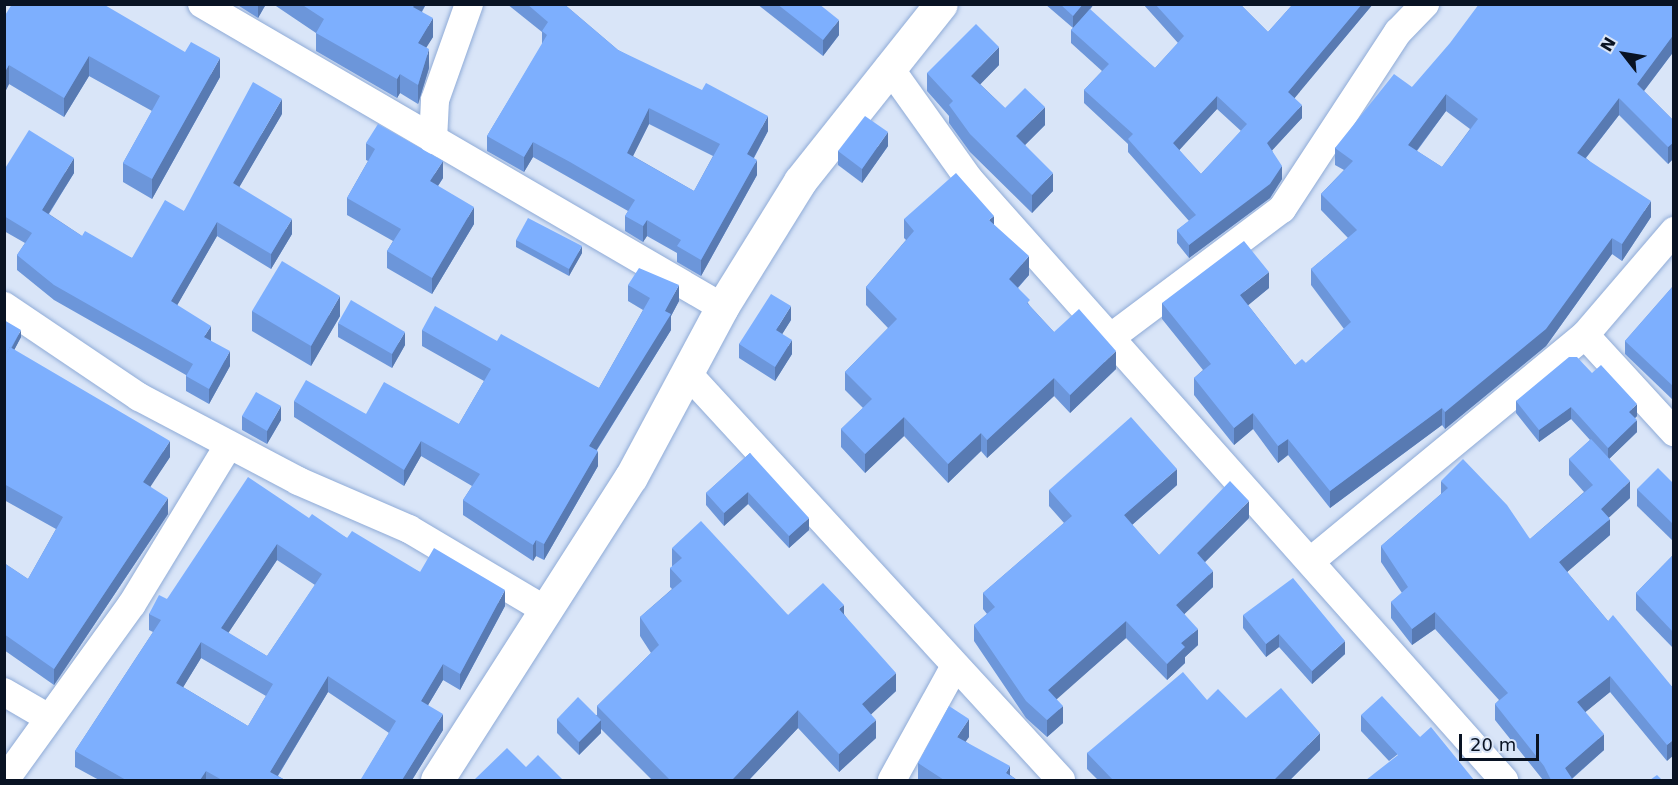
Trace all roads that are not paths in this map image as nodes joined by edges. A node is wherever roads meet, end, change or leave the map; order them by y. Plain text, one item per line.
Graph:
1 (202, 4) edge
2 (469, 4) edge
3 (941, 4) edge
4 (1425, 4) edge
5 (889, 67) junction
6 (433, 140) junction
7 (1674, 231) edge
8 (4, 306) edge
9 (722, 307) junction
10 (1585, 334) junction
11 (1110, 338) junction
12 (688, 375) junction
13 (1674, 432) edge
14 (228, 446) junction
15 (1312, 560) junction
16 (547, 611) junction
17 (955, 666) junction
18 (4, 692) edge
19 (47, 717) junction
20 (5, 780) edge
21 (437, 780) edge
22 (892, 780) edge
23 (1061, 780) edge
24 (1504, 780) edge

1 - 6 street
2 - 6 street
3 - 5 street
4 - 11 street
5 - 9 street
5 - 11 street
6 - 9 street
7 - 10 street
8 - 14 street
9 - 12 street
10 - 13 street
10 - 15 street
11 - 15 street
12 - 16 street
12 - 17 street
14 - 16 street
14 - 19 street
15 - 24 street
16 - 21 street
17 - 22 street
17 - 23 street
18 - 19 street
19 - 20 street

